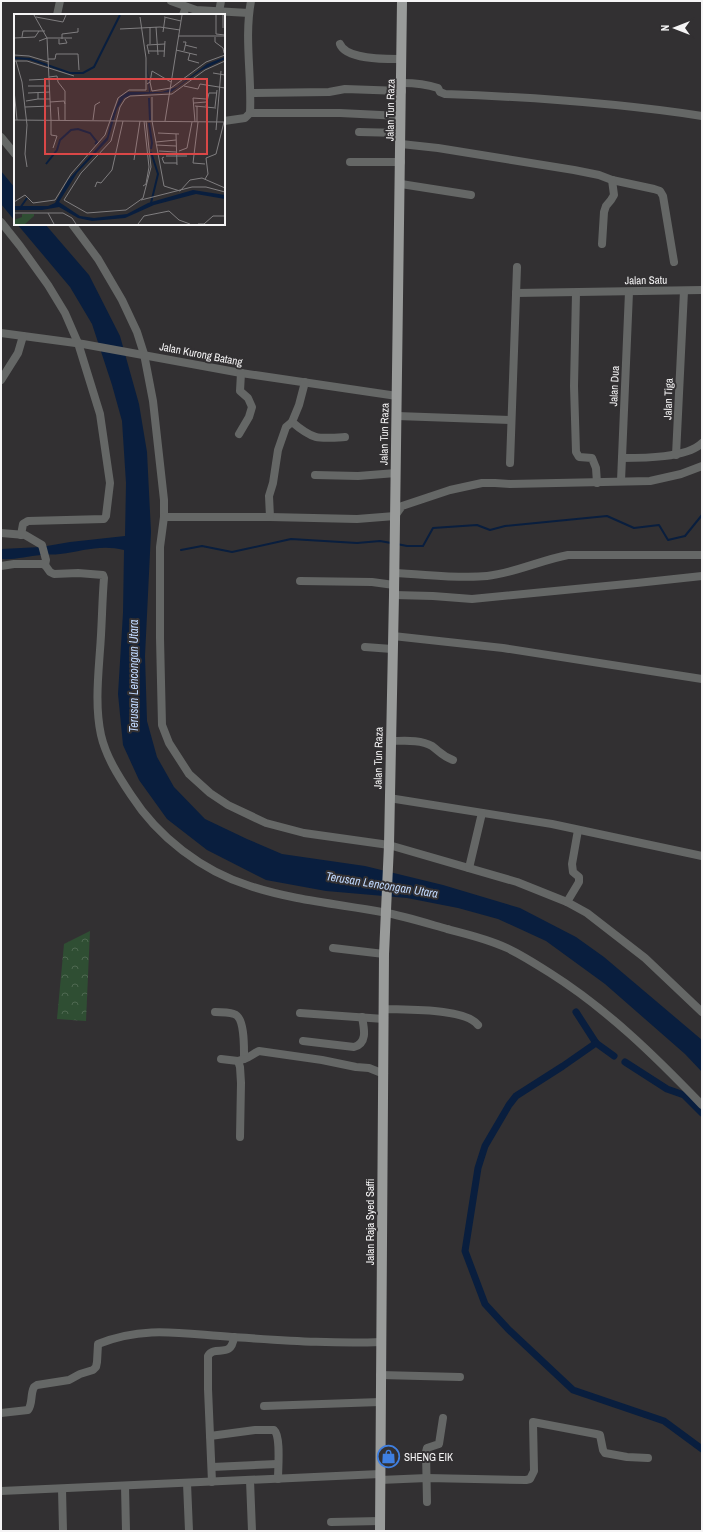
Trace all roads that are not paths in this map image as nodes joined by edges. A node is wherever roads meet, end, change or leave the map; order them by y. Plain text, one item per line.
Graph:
1 (60, 1) edge
2 (172, 1) edge
3 (197, 1) edge
4 (221, 1) edge
5 (251, 1) edge
6 (402, 1) edge
7 (196, 10) junction
8 (184, 11) edge
9 (215, 13) edge
10 (249, 13) junction
11 (57, 14) edge
12 (340, 44) dead end
13 (402, 59) junction
14 (402, 87) junction
15 (251, 93) junction
16 (250, 113) junction
17 (401, 116) junction
18 (702, 116) edge
19 (225, 121) edge
20 (359, 132) dead end
21 (401, 133) junction
22 (1, 137) edge
23 (401, 144) junction
24 (14, 153) edge
25 (350, 162) dead end
26 (401, 162) junction
27 (612, 180) junction
28 (400, 184) junction
29 (472, 195) dead end
30 (1, 222) edge
31 (73, 225) edge
32 (602, 244) dead end
33 (674, 262) dead end
34 (517, 267) dead end
35 (702, 290) edge
36 (684, 291) junction
37 (576, 292) junction
38 (629, 292) junction
39 (516, 293) junction
40 (1, 333) edge
41 (23, 336) junction
42 (80, 344) junction
43 (144, 354) junction
44 (241, 372) junction
45 (1, 380) edge
46 (304, 382) junction
47 (397, 396) junction
48 (397, 416) junction
49 (511, 420) junction
50 (292, 422) junction
51 (239, 434) dead end
52 (345, 437) dead end
53 (702, 444) edge
54 (676, 455) junction
55 (622, 458) junction
56 (510, 463) dead end
57 (702, 466) edge
58 (396, 473) junction
59 (315, 475) dead end
60 (621, 481) junction
61 (597, 483) junction
62 (395, 516) junction
63 (164, 517) junction
64 (270, 517) junction
65 (1, 533) edge
66 (21, 535) junction
67 (702, 555) edge
68 (45, 561) junction
69 (1, 566) edge
70 (394, 573) junction
71 (702, 576) edge
72 (300, 581) dead end
73 (394, 590) junction
74 (393, 636) junction
75 (365, 648) dead end
76 (392, 649) junction
77 (702, 680) edge
78 (390, 741) junction
79 (453, 760) dead end
80 (390, 798) junction
81 (482, 813) junction
82 (578, 830) junction
83 (389, 845) junction
84 (702, 856) edge
85 (470, 868) junction
86 (567, 902) junction
87 (386, 911) junction
88 (333, 948) dead end
89 (384, 954) junction
90 (215, 1012) dead end
91 (702, 1012) edge
92 (300, 1013) dead end
93 (384, 1014) junction
94 (362, 1017) junction
95 (478, 1025) dead end
96 (303, 1041) dead end
97 (221, 1059) dead end
98 (241, 1060) junction
99 (384, 1074) junction
100 (702, 1105) edge
101 (240, 1137) dead end
102 (234, 1337) junction
103 (380, 1342) junction
104 (380, 1375) junction
105 (460, 1377) dead end
106 (380, 1402) junction
107 (264, 1406) dead end
108 (1, 1413) edge
109 (443, 1418) dead end
110 (210, 1436) junction
111 (648, 1458) dead end
112 (277, 1464) junction
113 (212, 1467) junction
114 (380, 1477) junction
115 (427, 1478) junction
116 (278, 1479) junction
117 (250, 1480) junction
118 (212, 1482) junction
119 (187, 1483) junction
120 (125, 1486) junction
121 (62, 1489) junction
122 (1, 1492) edge
123 (427, 1502) dead end
124 (331, 1522) dead end
125 (380, 1526) edge
126 (63, 1531) edge
127 (126, 1531) edge
128 (188, 1531) edge
129 (252, 1531) edge

1 - 11 street
2 - 8 street
3 - 7 street
4 - 9 street
5 - 10 street
6 - 13 main road, Jalan Tun Raza
7 - 8 street
7 - 9 street
9 - 10 street
10 - 15 street
12 - 13 street
13 - 14 main road, Jalan Tun Raza
14 - 15 street
14 - 17 main road, Jalan Tun Raza
14 - 18 street
15 - 16 street
16 - 17 street
16 - 19 street
17 - 21 main road, Jalan Tun Raza
20 - 21 street
21 - 23 main road, Jalan Tun Raza
22 - 24 street
23 - 26 main road, Jalan Tun Raza
23 - 27 street
25 - 26 street
26 - 28 main road, Jalan Tun Raza
27 - 32 street
27 - 33 street
28 - 29 street
28 - 47 main road, Jalan Tun Raza
30 - 42 street
31 - 43 street
34 - 39 street
35 - 36 street, Jalan Satu
36 - 38 street, Jalan Satu
36 - 54 street, Jalan Tiga
37 - 38 street, Jalan Satu
37 - 39 street, Jalan Satu
37 - 61 street
38 - 55 street, Jalan Dua
39 - 49 street
40 - 41 street, Jalan Kurong Batang
41 - 42 street, Jalan Kurong Batang
41 - 45 street
42 - 43 street, Jalan Kurong Batang
42 - 66 street
43 - 44 street, Jalan Kurong Batang
43 - 63 street
44 - 46 street, Jalan Kurong Batang
44 - 51 street
46 - 47 street, Jalan Kurong Batang
46 - 50 street
47 - 48 main road, Jalan Tun Raza
48 - 49 street
48 - 58 main road, Jalan Tun Raza
49 - 56 street
50 - 52 street
50 - 64 street
53 - 54 street
54 - 55 street
55 - 60 street, Jalan Dua
57 - 60 street
58 - 59 street
58 - 62 main road, Jalan Tun Raza
60 - 61 street
61 - 62 street
62 - 64 street
62 - 70 main road, Jalan Tun Raza
63 - 64 street
63 - 83 street
65 - 66 street
66 - 68 street
67 - 70 street
68 - 69 street
68 - 87 street
70 - 73 main road, Jalan Tun Raza
71 - 73 street
72 - 73 street
73 - 74 main road, Jalan Tun Raza
74 - 76 main road, Jalan Tun Raza
74 - 77 street
75 - 76 street
76 - 78 main road, Jalan Tun Raza
78 - 79 street
78 - 80 main road, Jalan Tun Raza
80 - 81 street
80 - 83 main road, Jalan Tun Raza
81 - 82 street
81 - 85 street
82 - 84 street
82 - 86 street
83 - 85 street
83 - 87 main road, Jalan Tun Raza
85 - 86 street
86 - 91 street
87 - 89 main road, Jalan Raja Syed Saffi
87 - 100 street
88 - 89 street
89 - 93 main road, Jalan Raja Syed Saffi
90 - 98 street
92 - 94 street
93 - 94 street
93 - 95 street
93 - 99 main road, Jalan Raja Syed Saffi
94 - 96 street
97 - 98 street
98 - 99 street
98 - 101 street
99 - 103 main road, Jalan Raja Syed Saffi
102 - 103 street
102 - 108 street
102 - 110 street
103 - 104 main road, Jalan Raja Syed Saffi
104 - 105 street
104 - 106 main road, Jalan Raja Syed Saffi
106 - 107 street
106 - 114 main road, Jalan Raja Syed Saffi
109 - 115 street
110 - 112 street
110 - 113 street
111 - 115 street
112 - 113 street
112 - 116 street
113 - 118 street
114 - 115 street
114 - 116 street
114 - 125 main road, Jalan Raja Syed Saffi
115 - 123 street
116 - 117 street
117 - 118 street
117 - 129 street
118 - 119 street
119 - 120 street
119 - 128 street
120 - 121 street
120 - 127 street
121 - 122 street
121 - 126 street
124 - 125 street

